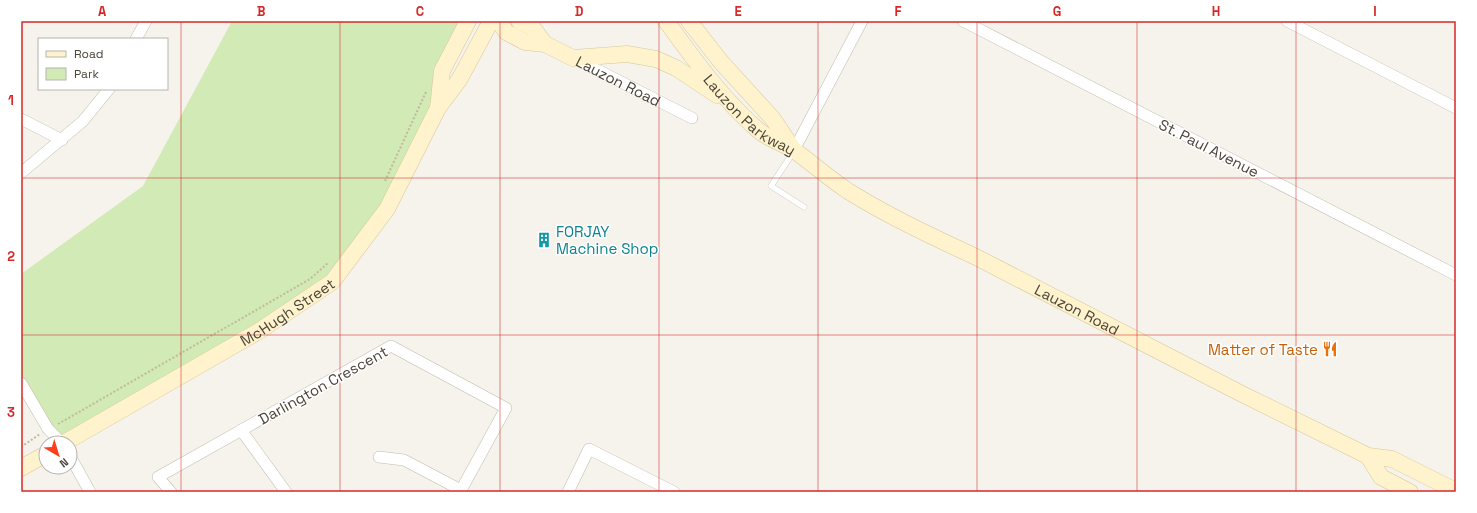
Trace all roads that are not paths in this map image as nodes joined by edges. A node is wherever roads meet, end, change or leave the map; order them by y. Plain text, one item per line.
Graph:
1 (146, 21) edge
2 (468, 21) edge
3 (491, 21) edge
4 (499, 21) edge
5 (519, 21) edge
6 (666, 21) edge
7 (689, 21) edge
8 (862, 21) edge
9 (963, 21) edge
10 (1287, 21) edge
11 (137, 38) edge
12 (545, 44) junction
13 (573, 58) junction
14 (107, 90) edge
15 (733, 106) junction
16 (438, 108) junction
17 (1456, 108) edge
18 (692, 118) dead end
19 (21, 119) edge
20 (62, 140) junction
21 (794, 150) junction
22 (21, 173) edge
23 (804, 207) dead end
24 (1456, 275) edge
25 (21, 383) edge
26 (241, 430) junction
27 (54, 435) edge
28 (77, 435) edge
29 (1368, 456) junction
30 (379, 457) dead end
31 (38, 458) edge
32 (21, 468) edge
33 (78, 470) edge
34 (460, 491) edge
35 (1456, 491) edge
36 (90, 492) edge
37 (171, 492) edge
38 (286, 492) edge
39 (568, 492) edge
40 (674, 492) edge
41 (1410, 492) edge

1 - 11 street
2 - 16 main road, McHugh Street
3 - 16 main road, McHugh Street
4 - 12 main road, Lauzon Road
5 - 12 main road, Lauzon Road
6 - 15 main road, Lauzon Parkway
7 - 21 main road, Lauzon Parkway
8 - 21 street
9 - 24 street, St. Paul Avenue
10 - 17 street
12 - 13 main road, Lauzon Road
13 - 15 main road
13 - 18 street, Lauzon Road
14 - 20 street
15 - 21 main road, Lauzon Parkway
16 - 28 main road, McHugh Street
19 - 20 street
20 - 22 street
21 - 23 lane
21 - 29 main road, Lauzon Road
25 - 27 street
26 - 34 street, Darlington Crescent
26 - 37 street, Darlington Crescent
26 - 38 street
29 - 35 main road, Lauzon Road
29 - 41 main road
30 - 34 street
31 - 32 main road
33 - 36 street
39 - 40 street

